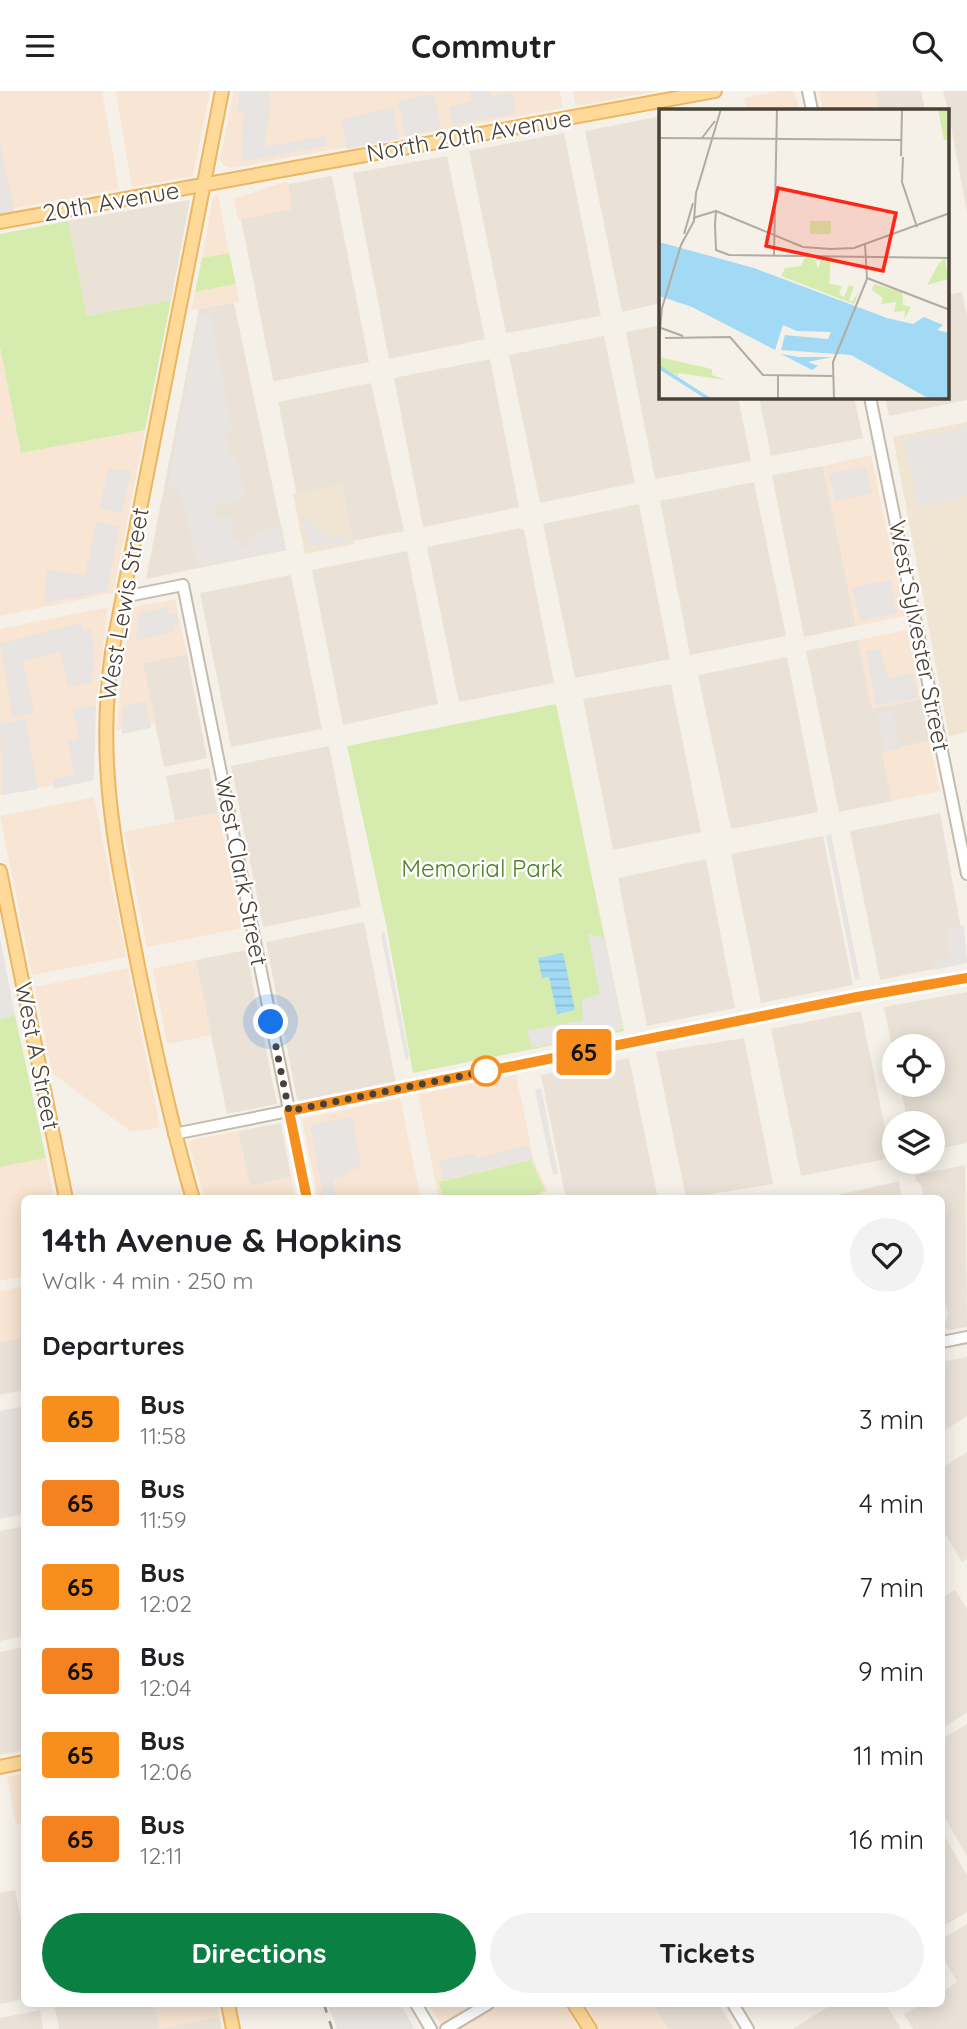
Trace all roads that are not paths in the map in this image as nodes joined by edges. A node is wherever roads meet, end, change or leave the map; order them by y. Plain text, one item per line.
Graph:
1 (222, 91) edge
2 (715, 91) edge
3 (808, 91) edge
4 (812, 109) edge
5 (223, 181) joint
6 (204, 185) junction
7 (0, 222) edge
8 (870, 399) edge
9 (123, 597) junction
10 (0, 871) edge
11 (967, 874) edge
12 (967, 978) edge
13 (289, 1111) junction
14 (174, 1134) junction
15 (65, 1195) edge
16 (192, 1195) edge
17 (306, 1195) edge
18 (967, 1337) edge
19 (945, 1341) edge
20 (21, 1763) edge
21 (0, 1767) edge
22 (229, 2007) edge
23 (418, 2007) edge
24 (483, 2007) edge
25 (577, 2007) edge
26 (735, 2007) edge
27 (233, 2029) edge
28 (431, 2029) edge
29 (446, 2029) edge
30 (590, 2029) edge
31 (748, 2029) edge

1 - 6 main road, West Lewis Street
2 - 5 main road, North 20th Avenue
3 - 4 street
5 - 6 main road, 20th Avenue
6 - 7 main road, 20th Avenue
6 - 9 main road, West Lewis Street
8 - 11 street, West Sylvester Street
9 - 13 street, West Clark Street
9 - 14 main road, West Lewis Street
10 - 15 main road, West A Street
12 - 13 street
13 - 14 street
13 - 17 street, West Clark Street
14 - 16 main road, West Lewis Street
18 - 19 street
20 - 21 main road
22 - 27 main road
23 - 28 street
24 - 29 street
25 - 30 main road
26 - 31 street

